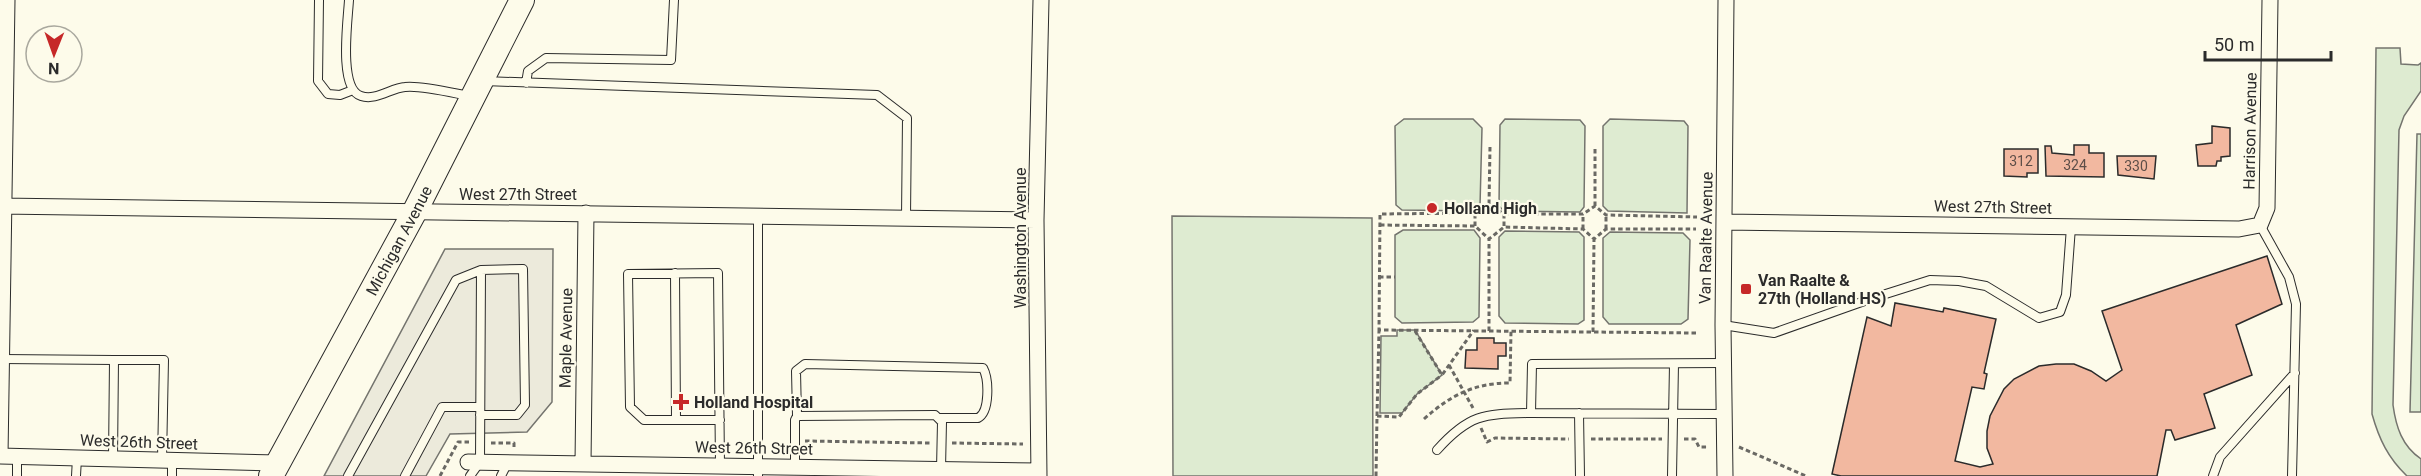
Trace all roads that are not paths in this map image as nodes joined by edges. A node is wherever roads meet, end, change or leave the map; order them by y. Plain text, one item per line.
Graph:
1 (7, 0) edge
2 (320, 0) edge
3 (349, 0) edge
4 (522, 0) edge
5 (674, 0) edge
6 (1041, 0) edge
7 (1726, 0) edge
8 (2270, 0) edge
9 (526, 83) junction
10 (477, 89) junction
11 (353, 90) junction
12 (2, 206) edge
13 (415, 211) junction
14 (586, 213) junction
15 (758, 215) junction
16 (906, 217) junction
17 (1036, 220) junction
18 (1724, 222) junction
19 (2260, 225) junction
20 (2071, 226) junction
21 (482, 270) junction
22 (675, 273) junction
23 (1723, 325) junction
24 (2, 358) junction
25 (114, 360) junction
26 (1723, 363) junction
27 (1674, 364) junction
28 (2295, 373) junction
29 (480, 411) junction
30 (1531, 413) junction
31 (1580, 413) junction
32 (1673, 413) junction
33 (1724, 414) junction
34 (797, 416) junction
35 (940, 418) junction
36 (676, 420) junction
37 (720, 420) junction
38 (1437, 450) dead end
39 (0, 456) edge
40 (17, 456) junction
41 (76, 458) junction
42 (113, 459) junction
43 (583, 464) junction
44 (169, 466) edge
45 (472, 466) edge
46 (720, 466) junction
47 (798, 467) junction
48 (504, 469) edge
49 (941, 469) junction
50 (274, 470) edge
51 (639, 470) edge
52 (758, 471) edge
53 (1039, 473) edge
54 (17, 476) edge
55 (76, 476) edge
56 (348, 476) edge
57 (405, 476) edge
58 (1580, 476) edge
59 (1672, 476) edge
60 (1725, 476) edge
61 (2213, 476) edge
62 (2292, 476) edge

1 - 12 street
2 - 11 lane
3 - 11 lane
4 - 10 main road, Michigan Avenue
5 - 9 lane
6 - 17 street, Washington Avenue
7 - 18 street, Van Raalte Avenue
8 - 19 street, Harrison Avenue
9 - 10 lane
9 - 16 lane
10 - 11 lane
10 - 13 main road, Michigan Avenue
12 - 13 street, West 27th Street
12 - 24 street
13 - 14 street, West 27th Street
13 - 50 main road, Michigan Avenue
14 - 15 street, West 27th Street
14 - 43 street, Maple Avenue
15 - 16 street, West 27th Street
15 - 52 lane
16 - 17 street, West 27th Street
17 - 53 street, Washington Avenue
18 - 20 street, West 27th Street
18 - 23 street, Van Raalte Avenue
19 - 20 street, West 27th Street
19 - 28 lane
20 - 23 lane
21 - 29 lane
21 - 29 lane
21 - 56 lane
22 - 36 lane
22 - 36 lane
22 - 37 lane
23 - 26 street, Van Raalte Avenue
24 - 25 lane
24 - 39 street
25 - 42 lane
25 - 44 lane
26 - 27 lane
26 - 33 street, Van Raalte Avenue
27 - 30 lane
27 - 32 lane
28 - 61 lane
28 - 62 lane
29 - 45 lane
29 - 57 lane
30 - 31 lane
30 - 38 lane
31 - 32 lane
31 - 58 lane
32 - 33 lane
32 - 59 lane
33 - 60 street, Van Raalte Avenue
34 - 35 lane
34 - 35 lane
34 - 47 lane
35 - 49 lane
36 - 37 lane
37 - 46 lane
39 - 40 street, West 26th Street
40 - 41 street, West 26th Street
40 - 54 lane
41 - 42 street, West 26th Street
41 - 55 lane
42 - 44 street, West 26th Street
43 - 48 street, West 26th Street
43 - 51 street, West 26th Street
44 - 50 street, West 26th Street
45 - 48 street, West 26th Street
46 - 51 street, West 26th Street
46 - 52 street, West 26th Street
47 - 49 street, West 26th Street
47 - 52 street, West 26th Street
49 - 53 street, West 26th Street

